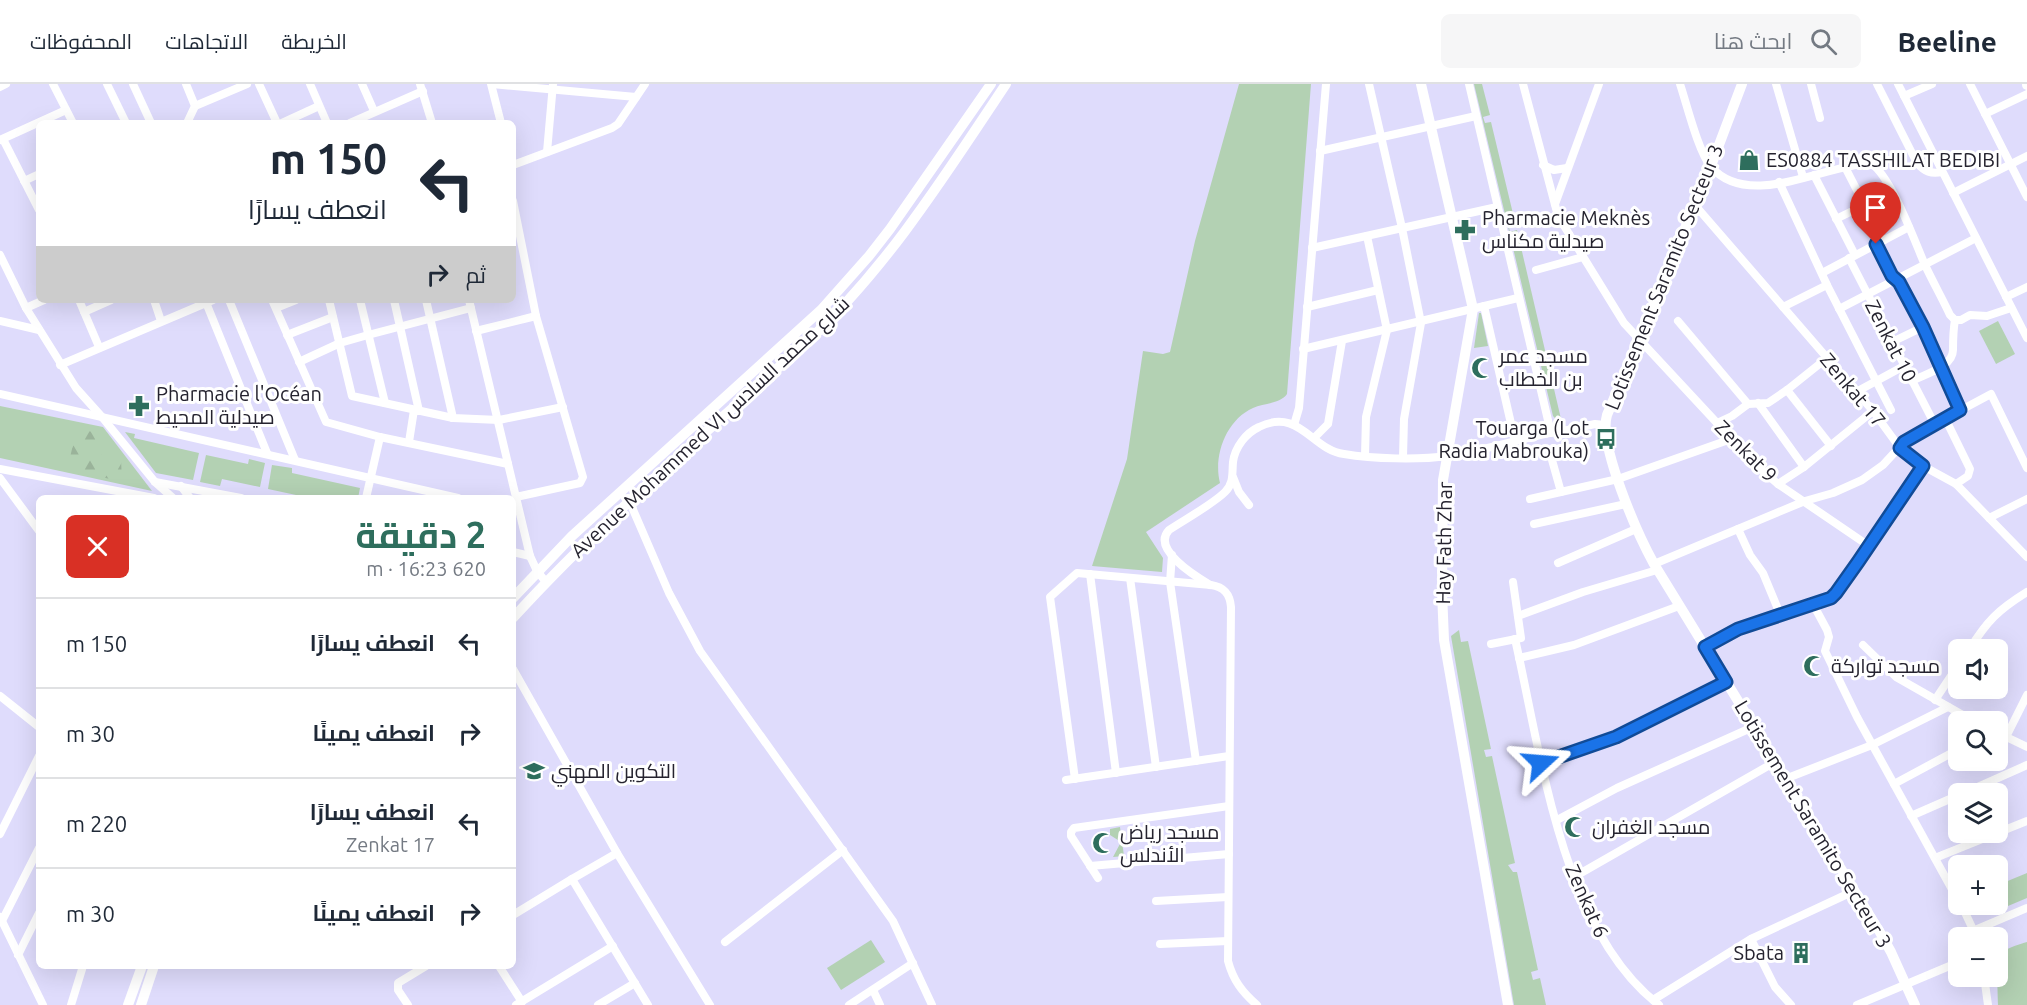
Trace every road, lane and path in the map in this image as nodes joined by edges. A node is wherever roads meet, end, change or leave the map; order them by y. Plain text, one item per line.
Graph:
1 (6, 84) edge
2 (53, 84) edge
3 (107, 84) edge
4 (133, 84) edge
5 (186, 84) edge
6 (247, 84) edge
7 (259, 84) edge
8 (310, 84) edge
9 (362, 84) edge
10 (491, 84) edge
11 (645, 84) edge
12 (991, 84) edge
13 (1006, 84) edge
14 (1326, 84) edge
15 (1369, 84) edge
16 (1420, 84) edge
17 (1469, 84) edge
18 (1523, 84) edge
19 (1599, 84) edge
20 (1680, 84) edge
21 (1742, 84) edge
22 (1776, 84) edge
23 (1811, 84) edge
24 (1877, 84) edge
25 (1898, 84) edge
26 (1932, 84) edge
27 (1970, 84) edge
28 (0, 87) edge
29 (552, 87) edge
30 (421, 88) edge
31 (2027, 94) edge
32 (1904, 96) junction
33 (636, 97) junction
34 (195, 106) junction
35 (319, 106) junction
36 (66, 110) junction
37 (374, 111) junction
38 (1985, 114) junction
39 (1476, 116) junction
40 (1820, 118) dead end
41 (44, 120) edge
42 (72, 120) edge
43 (125, 120) edge
44 (150, 120) edge
45 (188, 120) edge
46 (276, 120) edge
47 (289, 120) edge
48 (326, 120) edge
49 (356, 120) edge
50 (431, 120) edge
51 (500, 120) edge
52 (36, 124) edge
53 (1430, 127) junction
54 (956, 135) junction
55 (1382, 138) junction
56 (1, 140) edge
57 (966, 143) junction
58 (1320, 151) junction
59 (547, 153) junction
60 (2027, 156) edge
61 (516, 164) edge
62 (2011, 164) junction
63 (1543, 165) junction
64 (1711, 166) junction
65 (1845, 167) junction
66 (1567, 168) junction
67 (1942, 172) junction
68 (36, 175) edge
69 (1814, 175) junction
70 (1803, 177) junction
71 (24, 181) junction
72 (1779, 182) junction
73 (921, 186) junction
74 (1891, 192) junction
75 (1953, 193) junction
76 (932, 194) junction
77 (2027, 197) edge
78 (36, 204) edge
79 (1694, 204) junction
80 (1555, 205) junction
81 (1864, 205) junction
82 (1497, 207) junction
83 (1452, 217) junction
84 (1836, 219) junction
85 (1909, 227) junction
86 (1402, 228) junction
87 (516, 230) edge
88 (1366, 236) junction
89 (1976, 238) junction
90 (1880, 243) junction
91 (1312, 248) junction
92 (0, 255) edge
93 (1583, 257) junction
94 (1852, 257) junction
95 (1925, 265) junction
96 (1536, 270) dead end
97 (1822, 273) junction
98 (1896, 280) junction
99 (1827, 285) junction
100 (2027, 287) edge
101 (1378, 290) junction
102 (1867, 295) junction
103 (2006, 297) junction
104 (1518, 298) junction
105 (37, 303) edge
106 (80, 303) edge
107 (104, 303) edge
108 (155, 303) edge
109 (203, 303) edge
110 (209, 303) edge
111 (230, 303) edge
112 (274, 303) edge
113 (288, 303) edge
114 (330, 303) edge
115 (361, 303) edge
116 (395, 303) edge
117 (427, 303) edge
118 (470, 304) edge
119 (1307, 307) junction
120 (1783, 307) junction
121 (26, 308) junction
122 (276, 308) junction
123 (1478, 308) junction
124 (2012, 308) junction
125 (1839, 309) junction
126 (84, 312) junction
127 (536, 316) junction
128 (333, 317) junction
129 (430, 318) junction
130 (1955, 320) junction
131 (0, 321) edge
132 (161, 321) junction
133 (1678, 321) dead end
134 (809, 322) junction
135 (1421, 323) junction
136 (399, 326) junction
137 (1923, 327) junction
138 (39, 330) junction
139 (1387, 330) junction
140 (476, 331) junction
141 (818, 332) junction
142 (287, 335) junction
143 (368, 335) junction
144 (1638, 338) junction
145 (2027, 338) edge
146 (1341, 341) junction
147 (1892, 342) junction
148 (340, 344) junction
149 (99, 347) junction
150 (1303, 349) junction
151 (1827, 358) junction
152 (299, 362) junction
153 (60, 365) junction
154 (1904, 366) junction
155 (1942, 366) junction
156 (1875, 380) junction
157 (1912, 381) junction
158 (1787, 390) junction
159 (1856, 392) junction
160 (0, 394) edge
161 (385, 403) junction
162 (1758, 403) junction
163 (1748, 404) junction
164 (562, 407) junction
165 (417, 410) junction
166 (1891, 410) dead end
167 (1960, 410) junction
168 (1873, 411) junction
169 (102, 417) junction
170 (453, 418) junction
171 (1945, 418) junction
172 (499, 420) junction
173 (1717, 423) junction
174 (1934, 423) junction
175 (1294, 425) junction
176 (1605, 425) junction
177 (1551, 433) junction
178 (380, 437) junction
179 (1314, 438) junction
180 (1734, 438) junction
181 (1515, 441) junction
182 (409, 442) junction
183 (1831, 446) junction
184 (1900, 448) junction
185 (267, 453) junction
186 (1365, 456) junction
187 (1447, 456) junction
188 (1403, 458) junction
189 (295, 460) junction
190 (1552, 460) dead end
191 (508, 464) junction
192 (1923, 466) junction
193 (1804, 467) junction
194 (2027, 468) edge
195 (0, 469) edge
196 (1233, 477) junction
197 (0, 478) edge
198 (370, 478) junction
199 (1618, 478) junction
200 (155, 482) junction
201 (1778, 484) junction
202 (1956, 484) junction
203 (181, 486) junction
204 (622, 489) junction
205 (1561, 492) junction
206 (138, 495) edge
207 (170, 495) edge
208 (188, 495) edge
209 (226, 495) edge
210 (367, 495) edge
211 (445, 495) edge
212 (516, 495) edge
213 (516, 497) joint
214 (1530, 499) dead end
215 (2027, 499) edge
216 (629, 500) junction
217 (1805, 501) junction
218 (1626, 504) junction
219 (1249, 505) dead end
220 (516, 511) edge
221 (1989, 518) junction
222 (1534, 524) dead end
223 (36, 527) edge
224 (1636, 529) junction
225 (1738, 529) junction
226 (1869, 546) junction
227 (516, 553) edge
228 (1172, 555) junction
229 (530, 556) junction
230 (2027, 557) edge
231 (1558, 563) dead end
232 (1656, 567) junction
233 (537, 572) junction
234 (1090, 574) junction
235 (1130, 578) junction
236 (546, 582) junction
237 (1170, 582) junction
238 (1513, 582) dead end
239 (1211, 585) junction
240 (2027, 592) edge
241 (516, 595) edge
242 (1813, 604) junction
243 (1679, 606) junction
244 (1780, 614) junction
245 (516, 615) edge
246 (1518, 616) junction
247 (1515, 639) junction
248 (1976, 639) edge
249 (1491, 644) dead end
250 (1863, 645) dead end
251 (1705, 647) junction
252 (1520, 658) junction
253 (516, 674) edge
254 (1948, 680) edge
255 (1726, 682) junction
256 (2027, 695) edge
257 (0, 696) edge
258 (1935, 700) junction
259 (1948, 707) junction
260 (1955, 711) edge
261 (36, 725) edge
262 (1753, 727) junction
263 (2008, 733) edge
264 (2008, 738) edge
265 (1872, 745) junction
266 (2027, 747) edge
267 (1948, 755) edge
268 (1229, 756) junction
269 (1196, 761) junction
270 (36, 762) edge
271 (1775, 762) junction
272 (1541, 763) junction
273 (2027, 765) edge
274 (1156, 767) junction
275 (1116, 773) junction
276 (1785, 779) junction
277 (1985, 783) edge
278 (1894, 784) junction
279 (1948, 799) edge
280 (1229, 806) junction
281 (1911, 816) junction
282 (1557, 820) junction
283 (2027, 821) edge
284 (0, 834) edge
285 (843, 850) junction
286 (617, 853) junction
287 (36, 854) edge
288 (1228, 854) junction
289 (1935, 858) junction
290 (1090, 866) junction
291 (1574, 877) junction
292 (1098, 878) dead end
293 (572, 879) junction
294 (1948, 881) edge
295 (1854, 891) junction
296 (1228, 897) junction
297 (1156, 901) dead end
298 (2027, 908) edge
299 (516, 913) edge
300 (1, 919) edge
301 (36, 919) edge
302 (1990, 927) edge
303 (1751, 939) junction
304 (1228, 941) junction
305 (725, 942) dead end
306 (1160, 944) dead end
307 (613, 946) junction
308 (18, 955) junction
309 (913, 963) junction
310 (1948, 966) edge
311 (82, 969) edge
312 (141, 969) edge
313 (153, 969) edge
314 (421, 969) edge
315 (502, 969) edge
316 (635, 983) junction
317 (1905, 984) junction
318 (1986, 987) edge
319 (873, 990) junction
320 (519, 1003) edge
321 (1656, 1003) edge
322 (43, 1005) edge
323 (71, 1005) edge
324 (128, 1005) edge
325 (141, 1005) edge
326 (408, 1005) edge
327 (598, 1005) edge
328 (648, 1005) edge
329 (711, 1005) edge
330 (849, 1005) edge
331 (880, 1005) edge
332 (932, 1005) edge
333 (1257, 1005) edge
334 (1508, 1005) edge
335 (1791, 1005) edge
336 (1857, 1005) edge
337 (1915, 1005) edge
338 (1988, 1005) edge

1 - 28 street
2 - 36 street
3 - 43 street
4 - 44 street
5 - 34 street
6 - 34 street
7 - 46 street
8 - 35 street
9 - 37 street
10 - 29 street
10 - 51 street
11 - 33 street
12 - 54 street, Avenue Mohammed VI شارع محمد السادس
13 - 57 street, Avenue Mohammed VI شارع محمد السادس
14 - 58 street
15 - 55 street
16 - 53 street, Hay Fath Zhar
17 - 39 street
18 - 63 street, Zenkat 9
19 - 66 street
20 - 64 street
21 - 64 street, Lotissement Saramito Secteur 3
22 - 70 street
23 - 40 street
24 - 67 street
25 - 32 street
26 - 32 street
27 - 38 street
29 - 33 street
29 - 59 street
30 - 37 street
30 - 50 street
31 - 38 street
32 - 67 street
33 - 59 street
34 - 45 street
35 - 47 street
35 - 48 street
36 - 41 street
36 - 42 street
37 - 49 street
38 - 62 street
39 - 53 street
39 - 82 street
52 - 56 street
53 - 55 street
53 - 83 street, Hay Fath Zhar
54 - 57 street
54 - 73 street, Avenue Mohammed VI شارع محمد السادس
55 - 58 street
55 - 86 street
56 - 71 street
57 - 76 street, Avenue Mohammed VI شارع محمد السادس
58 - 91 street
59 - 61 street
60 - 62 street
62 - 75 street
62 - 77 street
63 - 66 street
63 - 80 street, Zenkat 9
64 - 72 street
64 - 79 street, Lotissement Saramito Secteur 3
65 - 69 street
65 - 74 street
65 - 81 street
66 - 80 street
67 - 75 street
68 - 71 street
69 - 70 street
69 - 84 street, Zenkat 10
70 - 72 street
71 - 78 street
72 - 97 street
73 - 76 street
73 - 134 street, Avenue Mohammed VI شارع محمد السادس
74 - 81 street
74 - 85 street
75 - 89 street
76 - 141 street, Avenue Mohammed VI شارع محمد السادس
79 - 120 street, Zenkat 17
79 - 144 street, Lotissement Saramito Secteur 3
80 - 93 street, Zenkat 9
81 - 84 street
81 - 90 street
82 - 83 street
82 - 104 street
83 - 86 street
83 - 123 street, Hay Fath Zhar
84 - 94 street, Zenkat 10
85 - 90 street
85 - 95 street
86 - 88 street
86 - 135 street
87 - 127 street
88 - 91 street
88 - 101 street
89 - 95 street
89 - 103 street
90 - 94 street
90 - 98 street
91 - 119 street
92 - 121 street
93 - 96 street
93 - 144 street, Zenkat 9
94 - 97 street
94 - 102 street, Zenkat 10
95 - 98 street
95 - 130 street
97 - 99 street
98 - 102 street
98 - 137 street
99 - 120 street
99 - 125 street
100 - 103 street
101 - 119 street
101 - 139 street
102 - 125 street
102 - 147 street, Zenkat 10
103 - 124 street
104 - 123 street
104 - 177 street
105 - 121 street
106 - 126 street
107 - 126 street
108 - 132 street
109 - 132 street
110 - 185 street
111 - 189 street
112 - 122 street
113 - 122 street
114 - 128 street
115 - 143 street
116 - 136 street
117 - 129 street
118 - 129 street
118 - 140 street
119 - 150 street
120 - 151 street, Zenkat 17
121 - 138 street
122 - 142 street
123 - 135 street
123 - 181 street
123 - 187 street, Hay Fath Zhar
124 - 130 street
124 - 145 street
125 - 156 street
126 - 149 street
127 - 140 street
127 - 164 street
128 - 142 street
128 - 148 street
129 - 136 street
129 - 170 street
130 - 155 street
131 - 138 street
132 - 149 street
133 - 163 street
134 - 141 street
134 - 204 street, Avenue Mohammed VI شارع محمد السادس
135 - 139 street
135 - 188 street
136 - 143 street
136 - 165 street
137 - 147 street
137 - 155 street
138 - 153 street
139 - 146 street
139 - 186 street
140 - 172 street
141 - 216 street, Avenue Mohammed VI شارع محمد السادس
142 - 152 street
143 - 148 street
143 - 161 street
144 - 173 street, Zenkat 9
144 - 176 street, Lotissement Saramito Secteur 3
146 - 150 street
146 - 179 street
147 - 154 street, Zenkat 10
148 - 152 street
148 - 161 street
149 - 153 street
150 - 175 street
151 - 158 street
151 - 159 street, Zenkat 17
152 - 178 street
153 - 169 street
154 - 156 street
154 - 157 street, Zenkat 10
155 - 157 street
155 - 167 street
156 - 159 street
156 - 166 street
157 - 174 street, Zenkat 10
158 - 162 street
158 - 183 street
159 - 168 street, Zenkat 17
160 - 169 street
161 - 165 street
162 - 163 street
162 - 193 street
163 - 173 street
164 - 172 street
164 - 213 street
165 - 170 street
165 - 182 street
167 - 171 street
167 - 194 street
168 - 183 street
168 - 184 street, Zenkat 17
169 - 185 street
169 - 200 street
170 - 172 street
171 - 174 street
171 - 202 street
172 - 191 street
173 - 180 street, Zenkat 9
174 - 184 street
175 - 179 street
175 - 196 street
176 - 177 street
176 - 199 street, Lotissement Saramito Secteur 3
177 - 181 street
178 - 182 street
178 - 198 street
179 - 186 street
180 - 199 street
180 - 201 street, Zenkat 9
181 - 187 street
182 - 191 street
183 - 193 street
184 - 192 street, Zenkat 17
184 - 217 street
185 - 189 street
186 - 188 street
187 - 188 street
187 - 334 street, Hay Fath Zhar
189 - 198 street
190 - 205 street
191 - 212 street
192 - 202 street, Zenkat 17
192 - 226 street
193 - 201 street
195 - 206 street
196 - 219 street
196 - 228 street
197 - 223 street
198 - 210 street
198 - 211 street
199 - 205 street
199 - 218 street, Lotissement Saramito Secteur 3
200 - 203 street
200 - 207 street
201 - 217 street, Zenkat 9
202 - 221 street, Zenkat 17
203 - 208 street
203 - 209 street
204 - 216 street
204 - 233 street, Avenue Mohammed VI شارع محمد السادس
205 - 214 street
213 - 220 street
215 - 221 street
216 - 236 street, Avenue Mohammed VI شارع محمد السادس
216 - 285 street
217 - 225 street
217 - 226 street, Zenkat 9
218 - 222 street
218 - 224 street, Lotissement Saramito Secteur 3
220 - 229 street
221 - 230 street, Zenkat 17
224 - 231 street
224 - 232 street, Lotissement Saramito Secteur 3
225 - 232 street
225 - 244 street
226 - 242 street
227 - 229 street
228 - 237 street
228 - 239 street
229 - 233 street
232 - 243 street, Lotissement Saramito Secteur 3
232 - 246 street
233 - 236 street
233 - 241 street, Avenue Mohammed VI شارع محمد السادس
234 - 235 street
234 - 275 street
234 - 275 street
235 - 237 street
235 - 274 street
236 - 245 street, Avenue Mohammed VI شارع محمد السادس
237 - 239 street
237 - 269 street
238 - 246 street
239 - 268 street
240 - 248 street
242 - 244 street
242 - 265 street
243 - 251 street, Lotissement Saramito Secteur 3
243 - 252 street
244 - 251 street
246 - 247 street
247 - 249 street
247 - 252 street, Zenkat 6
250 - 258 street
251 - 255 street, Lotissement Saramito Secteur 3
252 - 272 street, Zenkat 6
253 - 286 street
254 - 258 street
255 - 262 street, Lotissement Saramito Secteur 3
255 - 272 street
256 - 263 street
257 - 261 street
258 - 259 street
259 - 260 street
259 - 265 street
262 - 271 street, Lotissement Saramito Secteur 3
262 - 282 street
264 - 266 street
265 - 276 street
265 - 278 street
267 - 278 street
268 - 269 street
268 - 280 street
269 - 274 street
270 - 284 street
271 - 276 street, Lotissement Saramito Secteur 3
271 - 291 street
272 - 282 street, Zenkat 6
273 - 277 street
274 - 275 street
276 - 295 street, Lotissement Saramito Secteur 3
278 - 281 street
279 - 281 street
280 - 288 street
280 - 290 street
281 - 289 street
282 - 291 street, Zenkat 6
283 - 289 street
285 - 305 street
285 - 309 street
286 - 293 street
286 - 329 street
287 - 300 street
288 - 290 street
288 - 296 street
289 - 294 street
290 - 292 street
291 - 321 street, Zenkat 6
293 - 299 street
293 - 307 street
295 - 303 street
295 - 317 street, Lotissement Saramito Secteur 3
296 - 297 street
296 - 304 street
298 - 302 street
300 - 308 street
301 - 308 street
303 - 321 street
303 - 335 street
304 - 306 street
304 - 333 street
307 - 316 street
307 - 320 street
308 - 322 street
309 - 319 street
309 - 332 street
310 - 317 street
311 - 323 street
312 - 324 street
313 - 325 street
314 - 326 street
315 - 320 street
316 - 327 street
316 - 328 street
317 - 336 street
317 - 337 street, Lotissement Saramito Secteur 3
318 - 338 street
319 - 330 street
319 - 331 street

